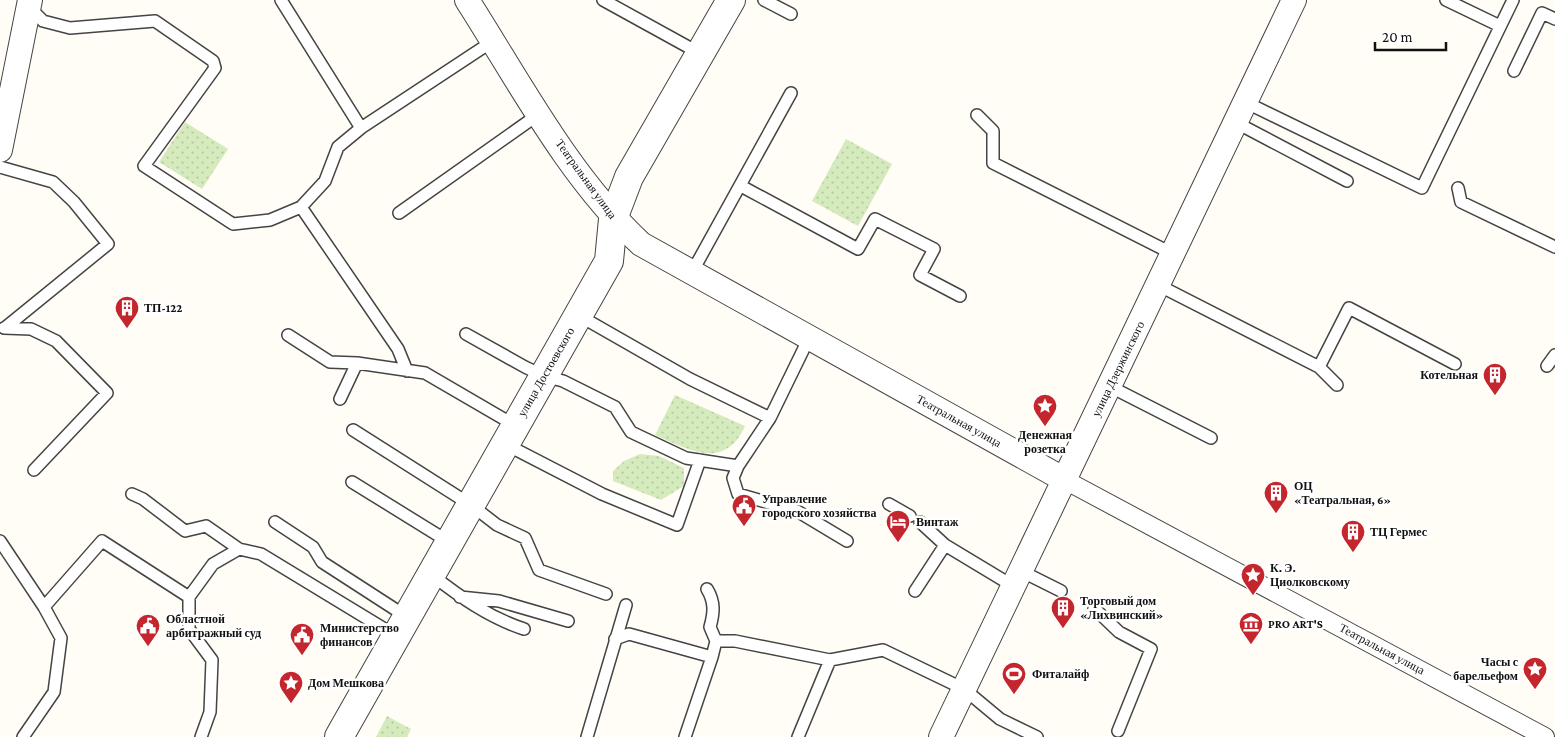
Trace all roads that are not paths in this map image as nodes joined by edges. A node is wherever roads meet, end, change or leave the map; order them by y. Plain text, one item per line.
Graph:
1 (281, 0) edge
2 (467, 0) edge
3 (603, 0) edge
4 (731, 0) edge
5 (764, 0) edge
6 (1294, 0) edge
7 (1446, 0) edge
8 (1513, 0) edge
9 (30, 4) edge
10 (791, 14) dead end
11 (1555, 19) edge
12 (1500, 26) junction
13 (493, 41) junction
14 (701, 54) junction
15 (1514, 71) dead end
16 (791, 93) dead end
17 (1240, 112) junction
18 (539, 114) junction
19 (977, 115) dead end
20 (361, 128) junction
21 (0, 150) edge
22 (0, 167) edge
23 (1347, 181) dead end
24 (741, 186) junction
25 (1458, 188) dead end
26 (301, 207) junction
27 (399, 213) dead end
28 (614, 219) junction
29 (1555, 247) edge
30 (1173, 254) junction
31 (691, 274) junction
32 (1158, 285) junction
33 (960, 296) dead end
34 (578, 315) junction
35 (3, 329) edge
36 (466, 334) dead end
37 (288, 335) dead end
38 (809, 338) junction
39 (1555, 355) edge
40 (357, 363) junction
41 (1455, 364) dead end
42 (1547, 366) dead end
43 (1319, 367) junction
44 (407, 371) junction
45 (544, 376) junction
46 (1337, 385) dead end
47 (1109, 386) junction
48 (340, 399) dead end
49 (770, 418) junction
50 (353, 430) dead end
51 (510, 435) junction
52 (1211, 438) dead end
53 (700, 460) junction
54 (738, 466) junction
55 (34, 470) dead end
56 (1065, 480) junction
57 (352, 482) dead end
58 (132, 494) dead end
59 (889, 504) dead end
60 (471, 505) junction
61 (274, 522) dead end
62 (0, 541) edge
63 (847, 541) dead end
64 (449, 542) junction
65 (945, 545) junction
66 (239, 549) junction
67 (432, 575) junction
68 (1017, 579) junction
69 (707, 589) dead end
70 (914, 591) dead end
71 (1062, 591) dead end
72 (606, 594) dead end
73 (189, 597) junction
74 (460, 597) junction
75 (626, 605) dead end
76 (44, 607) junction
77 (1094, 608) dead end
78 (568, 621) dead end
79 (402, 626) junction
80 (524, 629) dead end
81 (615, 639) junction
82 (716, 641) junction
83 (712, 657) junction
84 (830, 660) junction
85 (964, 689) junction
86 (1118, 731) dead end
87 (23, 737) edge
88 (201, 737) edge
89 (339, 737) edge
90 (587, 737) edge
91 (685, 737) edge
92 (798, 737) edge
93 (941, 737) edge
94 (1037, 737) edge
95 (1545, 737) edge

1 - 20 lane
2 - 13 street, Театральная улица
3 - 14 lane
4 - 14 street, улица Достоевского
5 - 10 lane
6 - 17 street, улица Дзержинского
7 - 12 lane
8 - 12 lane
9 - 21 street
9 - 26 lane
11 - 15 lane
12 - 17 lane
13 - 18 street, Театральная улица
13 - 20 lane
14 - 28 street, улица Достоевского
16 - 24 lane
17 - 23 lane
17 - 30 street, улица Дзержинского
18 - 27 lane
18 - 28 street, Театральная улица
19 - 30 lane
20 - 26 lane
22 - 35 lane
24 - 31 lane
24 - 33 lane
25 - 29 lane
26 - 44 lane
28 - 31 street, Театральная улица
28 - 34 street, улица Достоевского
30 - 32 street, улица Дзержинского
31 - 38 street, Театральная улица
32 - 43 lane
32 - 47 street, улица Дзержинского
34 - 45 street, улица Достоевского
34 - 49 lane
35 - 55 lane
36 - 45 lane
37 - 40 lane
38 - 49 lane
38 - 56 street, Театральная улица
39 - 42 lane
40 - 44 lane
40 - 48 lane
41 - 43 lane
43 - 46 lane
44 - 51 lane
45 - 51 street, улица Достоевского
45 - 53 lane
47 - 52 lane
47 - 56 street, улица Дзержинского
49 - 54 lane
50 - 60 lane
51 - 53 lane
51 - 60 street, улица Достоевского
53 - 54 lane
54 - 63 lane
56 - 68 street, улица Дзержинского
56 - 95 street, Театральная улица
57 - 64 lane
58 - 66 lane
59 - 65 lane
60 - 64 street, улица Достоевского
60 - 72 lane
61 - 79 lane
62 - 76 lane
64 - 67 street, улица Достоевского
65 - 68 lane
65 - 70 lane
66 - 73 lane
66 - 79 lane
67 - 74 lane
67 - 79 street, улица Достоевского
68 - 71 lane
68 - 85 street, улица Дзержинского
69 - 82 lane
73 - 76 lane
73 - 88 lane
74 - 78 lane
74 - 80 lane
75 - 81 lane
76 - 87 lane
77 - 86 lane
79 - 89 street, улица Достоевского
81 - 83 lane
81 - 90 lane
82 - 83 lane
82 - 84 lane
83 - 91 lane
84 - 85 lane
84 - 92 lane
85 - 93 street, улица Дзержинского
85 - 94 lane

